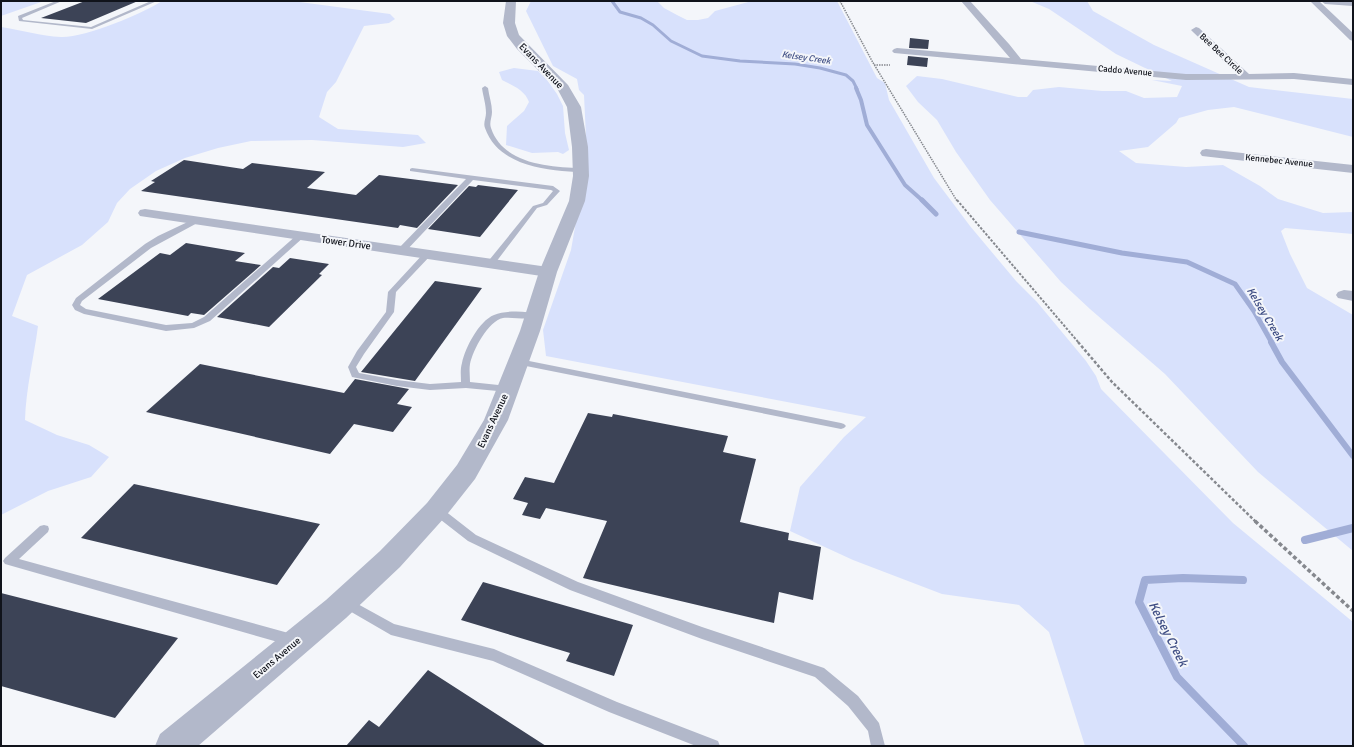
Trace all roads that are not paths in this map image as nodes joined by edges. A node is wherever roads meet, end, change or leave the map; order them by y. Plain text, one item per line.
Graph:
1 (60, 1) edge
2 (155, 1) edge
3 (511, 1) edge
4 (965, 1) edge
5 (1314, 1) edge
6 (1325, 1) edge
7 (1353, 3) edge
8 (1196, 30) dead end
9 (1353, 38) edge
10 (897, 51) dead end
11 (1017, 61) junction
12 (1246, 77) junction
13 (1353, 82) edge
14 (485, 88) dead end
15 (1206, 153) dead end
16 (1353, 169) edge
17 (412, 170) dead end
18 (581, 170) junction
19 (471, 178) junction
20 (145, 213) dead end
21 (197, 221) junction
22 (301, 236) junction
23 (401, 251) junction
24 (428, 255) junction
25 (490, 264) junction
26 (548, 272) junction
27 (535, 316) junction
28 (519, 362) junction
29 (466, 384) junction
30 (509, 389) junction
31 (841, 426) dead end
32 (436, 510) junction
33 (44, 529) dead end
34 (344, 602) junction
35 (297, 642) junction
36 (172, 746) edge
37 (713, 746) edge
38 (878, 746) edge

1 - 2 lane
3 - 18 street, Evans Avenue
4 - 11 street
5 - 9 street
6 - 7 street
8 - 12 street, Bee Bee Circle
10 - 11 street, Caddo Avenue
11 - 12 street, Caddo Avenue
12 - 13 street, Caddo Avenue
14 - 18 lane
15 - 16 street, Kennebec Avenue
17 - 19 lane
18 - 26 street, Evans Avenue
19 - 23 lane
19 - 25 lane
20 - 21 street, Tower Drive
21 - 22 street, Tower Drive
21 - 22 lane
22 - 23 street, Tower Drive
23 - 24 street, Tower Drive
24 - 25 street, Tower Drive
24 - 29 lane
25 - 26 street, Tower Drive
26 - 27 street, Evans Avenue
27 - 28 street, Evans Avenue
27 - 29 lane
28 - 30 street, Evans Avenue
28 - 31 lane
29 - 30 lane
30 - 32 street, Evans Avenue
32 - 34 street, Evans Avenue
32 - 38 lane
33 - 35 lane
34 - 35 street, Evans Avenue
34 - 37 lane
35 - 36 street, Evans Avenue

